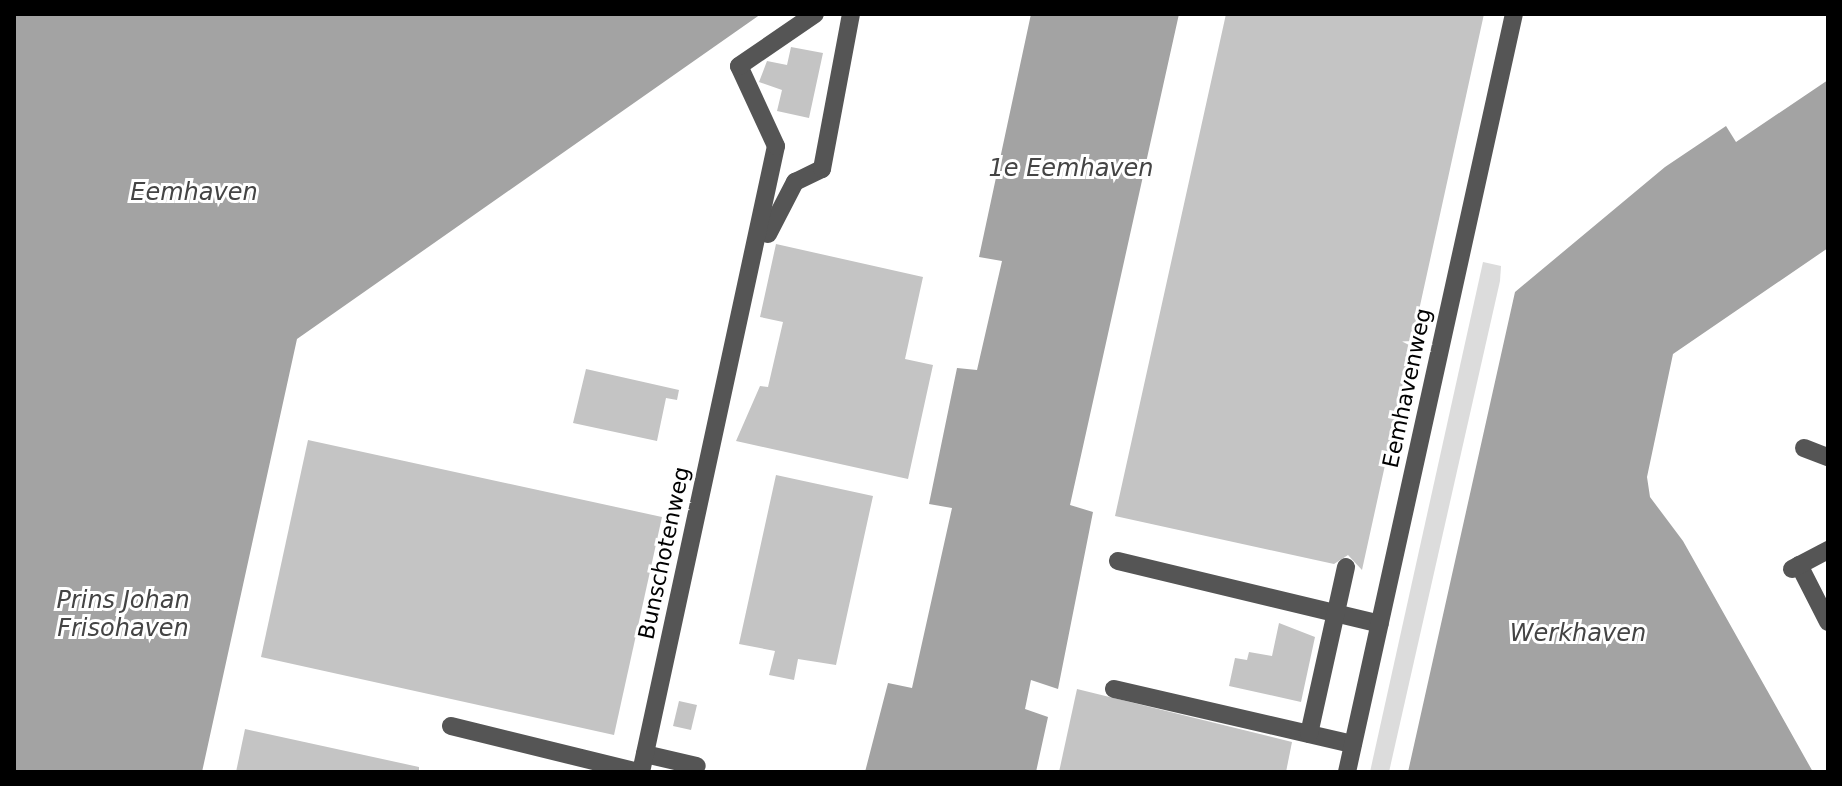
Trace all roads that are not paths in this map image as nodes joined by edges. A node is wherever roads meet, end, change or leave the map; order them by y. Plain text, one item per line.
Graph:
1 (815, 14) edge
2 (851, 14) edge
3 (1514, 14) edge
4 (735, 345) junction
5 (1804, 448) dead end
6 (1828, 457) edge
7 (1828, 550) edge
8 (1118, 561) dead end
9 (1346, 567) dead end
10 (1335, 612) junction
11 (1828, 622) edge
12 (1380, 624) junction
13 (1114, 689) dead end
14 (451, 726) dead end
15 (1309, 734) junction
16 (1353, 744) junction
17 (642, 766) edge
18 (697, 766) dead end
19 (1347, 772) edge

1 - 4 street
2 - 4 street
3 - 12 street, Eemhavenweg
4 - 17 street, Bunschotenweg
5 - 6 street
7 - 11 street
8 - 10 street
9 - 10 street
10 - 12 street
10 - 15 street
12 - 16 street, Eemhavenweg
13 - 15 street
14 - 17 street
15 - 16 street
16 - 19 street, Eemhavenweg
17 - 18 street

